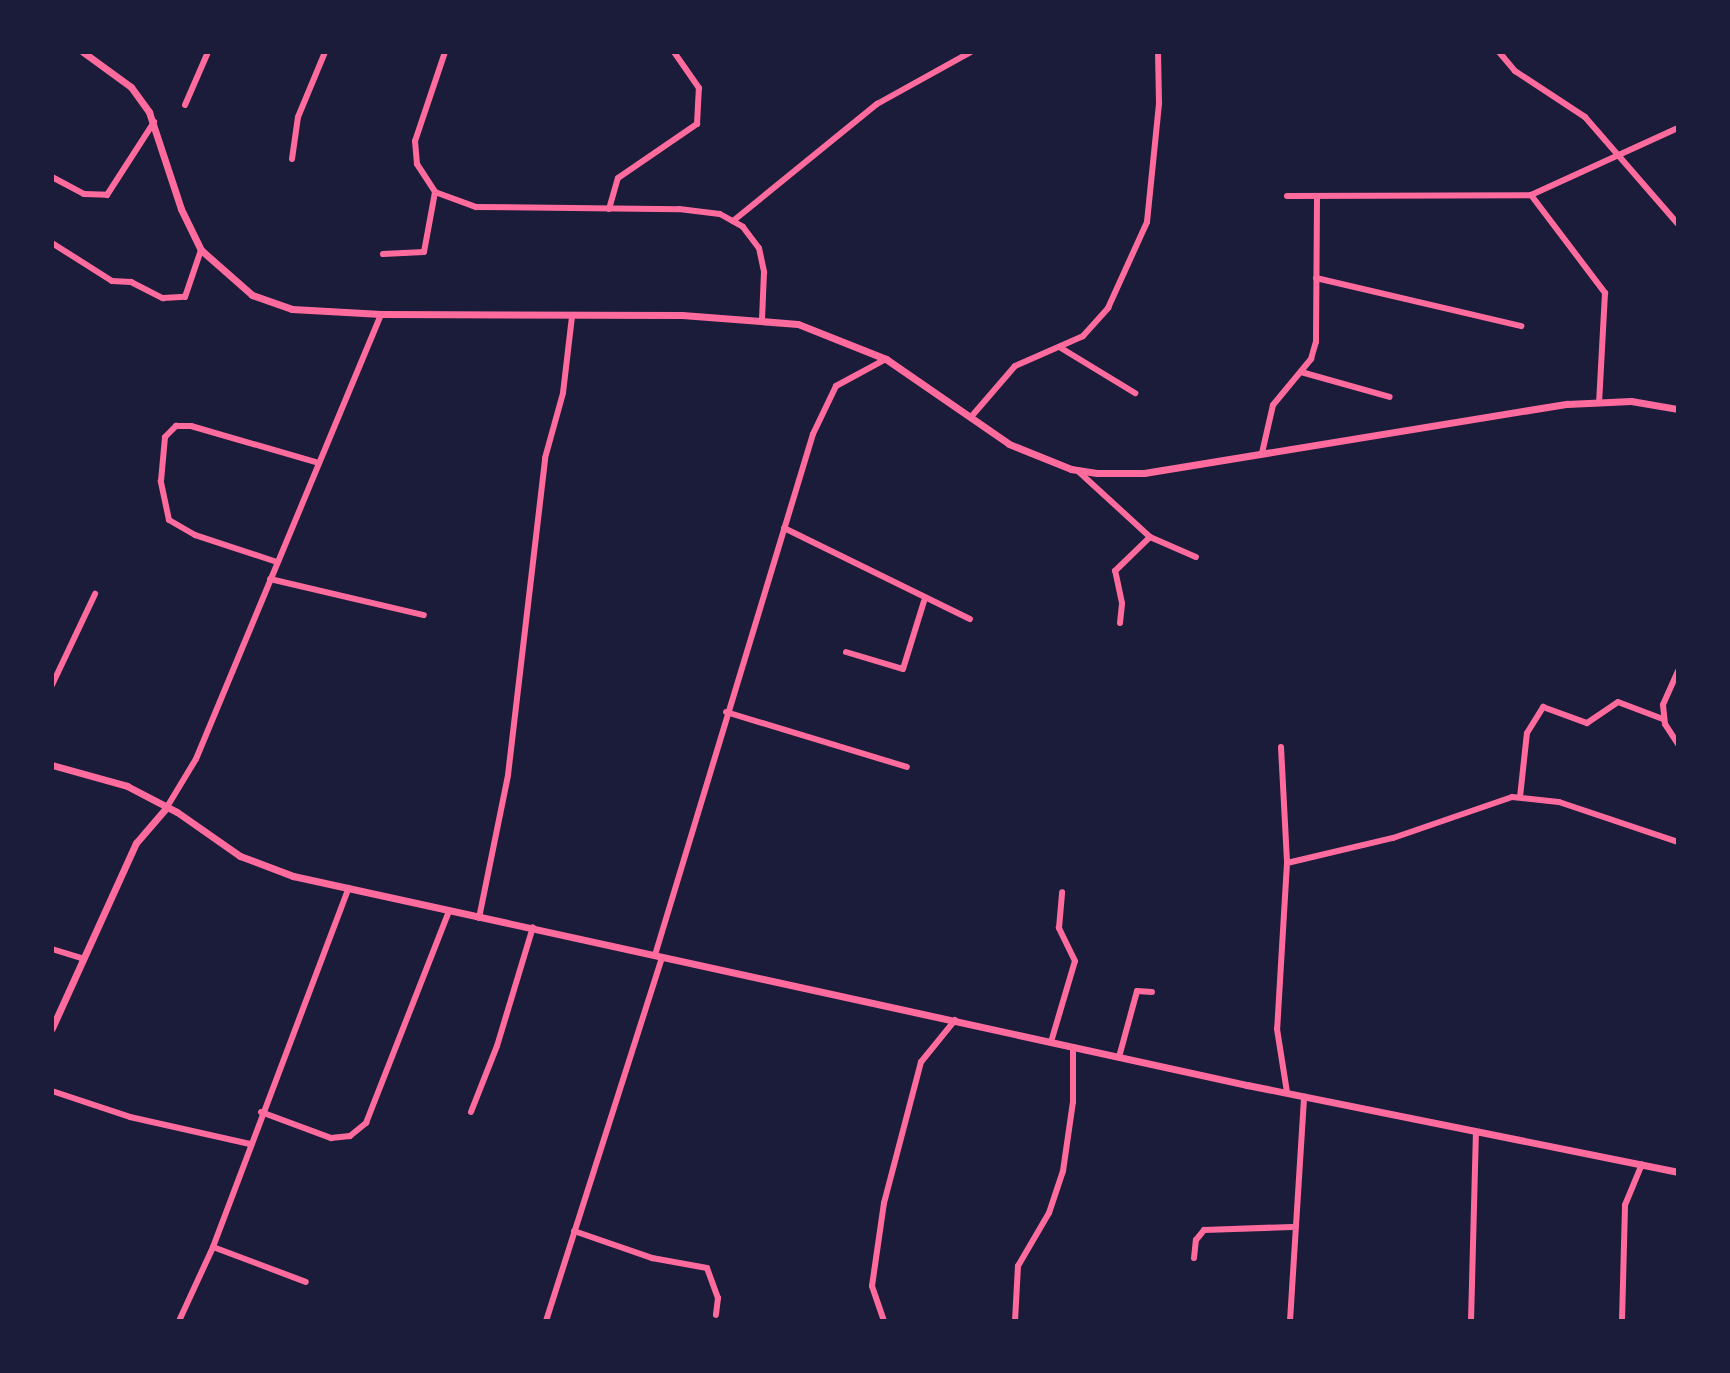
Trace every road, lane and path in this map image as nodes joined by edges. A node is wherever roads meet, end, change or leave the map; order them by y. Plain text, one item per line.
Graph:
1 (83, 52) edge
2 (208, 52) edge
3 (325, 52) edge
4 (445, 52) edge
5 (674, 52) edge
6 (971, 52) edge
7 (1158, 52) edge
8 (1499, 52) edge
9 (185, 105) dead end
10 (154, 122) junction
11 (1678, 128) edge
12 (1617, 155) junction
13 (292, 159) dead end
14 (52, 177) edge
15 (435, 192) junction
16 (1531, 195) junction
17 (1287, 196) dead end
18 (1317, 196) junction
19 (609, 209) junction
20 (733, 221) junction
21 (1678, 224) edge
22 (52, 243) edge
23 (201, 250) junction
24 (383, 254) dead end
25 (1316, 278) junction
26 (381, 314) junction
27 (572, 316) junction
28 (762, 320) junction
29 (1521, 326) dead end
30 (1061, 348) junction
31 (886, 359) junction
32 (1301, 372) junction
33 (1135, 393) dead end
34 (1390, 397) dead end
35 (1599, 403) junction
36 (1678, 409) edge
37 (971, 417) junction
38 (1262, 453) junction
39 (316, 462) junction
40 (1078, 471) junction
41 (784, 528) junction
42 (1150, 537) junction
43 (1196, 557) dead end
44 (277, 562) junction
45 (270, 579) junction
46 (95, 594) dead end
47 (924, 601) junction
48 (424, 615) dead end
49 (970, 619) dead end
50 (1120, 623) dead end
51 (846, 652) dead end
52 (1678, 671) edge
53 (52, 685) edge
54 (726, 712) junction
55 (1663, 719) junction
56 (1678, 744) edge
57 (1281, 747) dead end
58 (52, 765) edge
59 (907, 767) dead end
60 (1520, 797) junction
61 (167, 807) junction
62 (1678, 842) edge
63 (1287, 863) junction
64 (349, 888) junction
65 (1062, 892) dead end
66 (449, 911) junction
67 (479, 918) junction
68 (533, 927) junction
69 (52, 949) edge
70 (659, 956) junction
71 (82, 958) junction
72 (1152, 992) dead end
73 (955, 1020) junction
74 (52, 1028) edge
75 (1051, 1042) junction
76 (1073, 1047) junction
77 (1119, 1057) junction
78 (52, 1091) edge
79 (1287, 1092) junction
80 (1304, 1096) junction
81 (261, 1112) junction
82 (471, 1112) dead end
83 (1476, 1132) junction
84 (250, 1144) junction
85 (1642, 1164) junction
86 (1678, 1172) edge
87 (1292, 1227) junction
88 (574, 1231) junction
89 (213, 1247) junction
90 (1194, 1258) dead end
91 (306, 1282) dead end
92 (716, 1315) dead end
93 (179, 1321) edge
94 (546, 1321) edge
95 (884, 1321) edge
96 (1015, 1321) edge
97 (1290, 1321) edge
98 (1471, 1321) edge
99 (1622, 1321) edge

1 - 10 street
2 - 9 street
3 - 13 street
4 - 15 street
5 - 19 street
6 - 20 street
7 - 30 street
8 - 12 street
10 - 14 street
10 - 23 street
11 - 12 street
12 - 16 street
12 - 21 street
15 - 19 street
15 - 24 street
16 - 18 street
16 - 35 street
17 - 18 street
18 - 25 street
19 - 20 street
20 - 28 street
22 - 23 street
23 - 26 street
25 - 29 street
25 - 32 street
26 - 27 street
26 - 39 street
27 - 28 street
27 - 67 street
28 - 31 street
30 - 33 street
30 - 37 street
31 - 37 street
31 - 41 street
32 - 34 street
32 - 38 street
35 - 36 street
35 - 38 street
37 - 40 street
38 - 40 street
39 - 44 street
39 - 44 street
40 - 42 street
41 - 47 street
41 - 54 street
42 - 43 street
42 - 50 street
44 - 45 street
45 - 48 street
45 - 61 street
46 - 53 street
47 - 49 street
47 - 51 street
52 - 55 street
54 - 59 street
54 - 70 street
55 - 56 street
55 - 60 street
57 - 63 street
58 - 61 street
60 - 62 street
60 - 63 street
61 - 64 street
61 - 71 street
63 - 79 street
64 - 66 street
64 - 81 street
65 - 75 street
66 - 67 street
66 - 81 street
67 - 68 street
68 - 70 street
68 - 82 street
69 - 71 street
70 - 73 street
70 - 88 street
71 - 74 street
72 - 77 street
73 - 75 street
73 - 95 street
75 - 76 street
76 - 77 street
76 - 96 street
77 - 79 street
78 - 84 street
79 - 80 street
80 - 83 street
80 - 87 street
81 - 84 street
83 - 85 street
83 - 98 street
84 - 89 street
85 - 86 street
85 - 99 street
87 - 90 street
87 - 97 street
88 - 92 street
88 - 94 street
89 - 91 street
89 - 93 street

